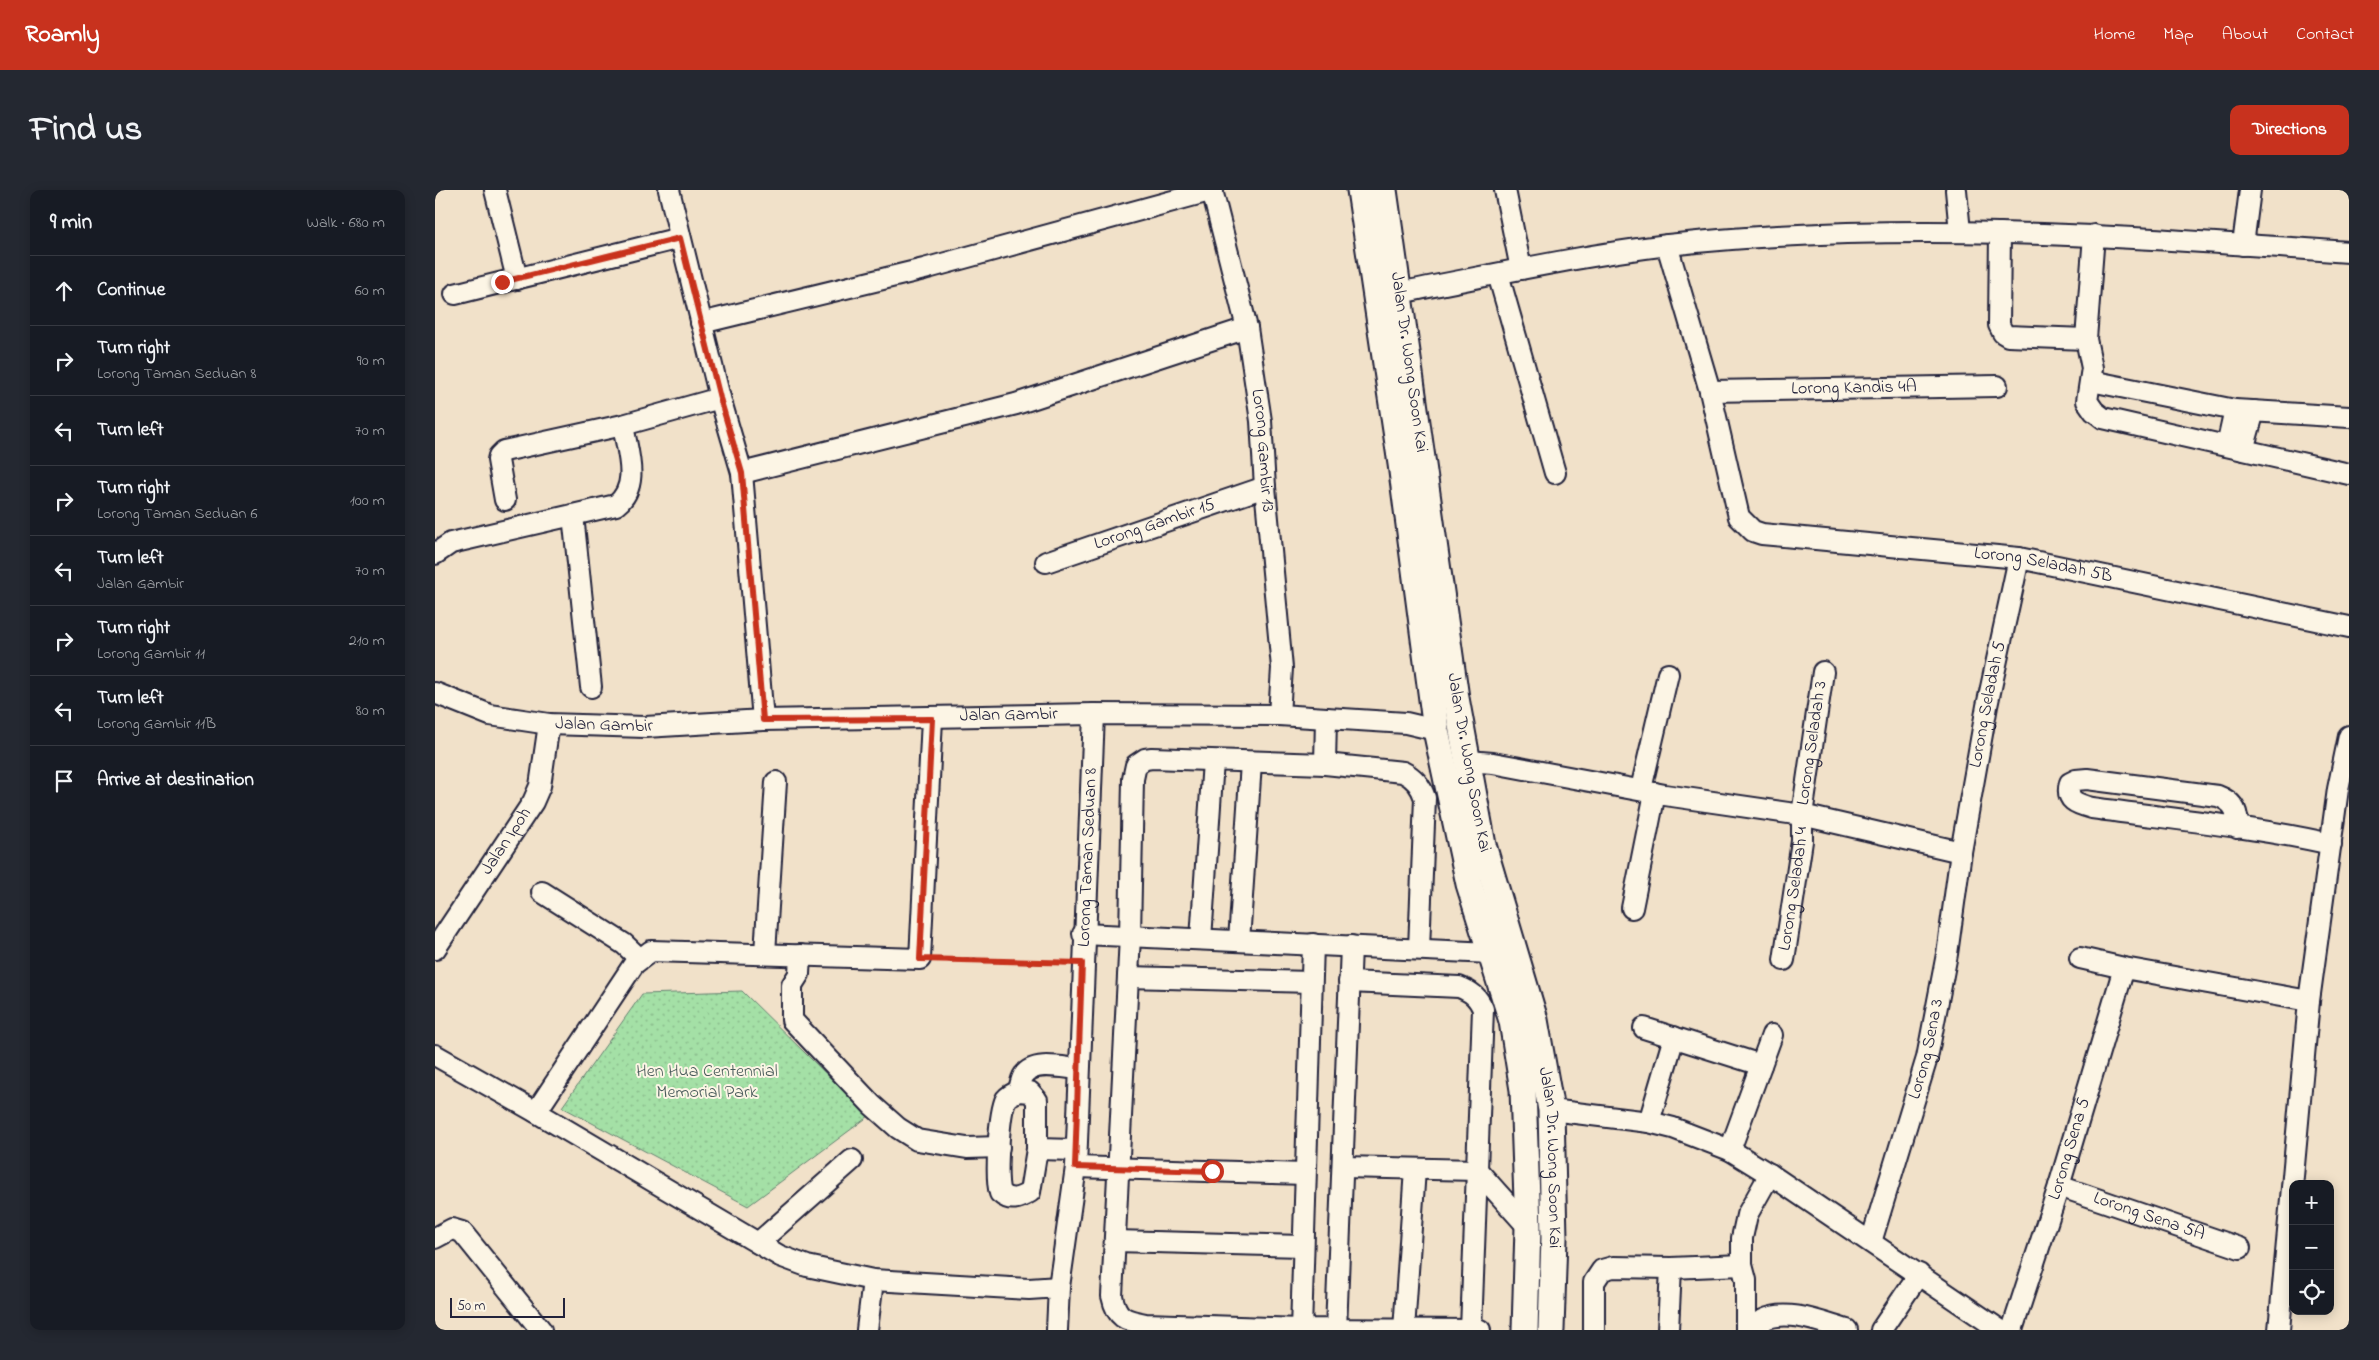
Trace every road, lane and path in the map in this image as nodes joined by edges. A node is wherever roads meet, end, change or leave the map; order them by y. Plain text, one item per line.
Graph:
1 (495, 190) edge
2 (669, 190) edge
3 (1212, 190) edge
4 (1360, 190) edge
5 (1384, 190) edge
6 (1505, 190) edge
7 (1956, 190) edge
8 (2250, 190) edge
9 (1960, 232) junction
10 (2000, 233) junction
11 (2093, 235) junction
12 (680, 238) junction
13 (2243, 245) junction
14 (1667, 246) junction
15 (2349, 252) edge
16 (1521, 269) junction
17 (1498, 274) junction
18 (517, 279) junction
19 (1398, 293) junction
20 (455, 294) dead end
21 (701, 323) junction
22 (1247, 328) junction
23 (2086, 339) junction
24 (2091, 381) junction
25 (1997, 386) dead end
26 (1710, 391) junction
27 (720, 398) junction
28 (2244, 411) junction
29 (2349, 417) edge
30 (623, 425) junction
31 (2235, 448) junction
32 (742, 473) junction
33 (1555, 473) dead end
34 (2349, 474) edge
35 (1265, 487) junction
36 (505, 500) dead end
37 (573, 515) junction
38 (435, 554) edge
39 (2019, 558) junction
40 (1046, 562) dead end
41 (2349, 627) edge
42 (1823, 672) dead end
43 (1668, 674) dead end
44 (591, 687) dead end
45 (435, 693) edge
46 (1280, 706) junction
47 (1094, 714) junction
48 (1326, 718) junction
49 (932, 719) junction
50 (763, 720) junction
51 (549, 724) junction
52 (1436, 730) junction
53 (2349, 736) edge
54 (1213, 761) junction
55 (1468, 761) junction
56 (1251, 763) junction
57 (1325, 764) junction
58 (776, 782) dead end
59 (1648, 791) junction
60 (1801, 815) junction
61 (2237, 828) junction
62 (2331, 844) junction
63 (1961, 852) junction
64 (541, 892) dead end
65 (1633, 908) dead end
66 (1083, 934) junction
67 (1130, 936) junction
68 (1201, 939) junction
69 (1239, 941) junction
70 (1313, 944) junction
71 (1351, 946) junction
72 (435, 949) edge
73 (1419, 950) junction
74 (765, 953) junction
75 (1491, 953) junction
76 (800, 955) junction
77 (2080, 958) dead end
78 (640, 959) junction
79 (920, 959) junction
80 (1784, 960) dead end
81 (1082, 963) junction
82 (2124, 968) junction
83 (1128, 978) junction
84 (1311, 982) junction
85 (1349, 982) junction
86 (2309, 1001) junction
87 (1644, 1028) dead end
88 (1772, 1035) dead end
89 (1674, 1037) junction
90 (435, 1055) edge
91 (1761, 1066) junction
92 (1079, 1069) junction
93 (1019, 1091) junction
94 (1551, 1110) junction
95 (536, 1112) junction
96 (1649, 1122) junction
97 (999, 1147) junction
98 (1037, 1149) junction
99 (1730, 1150) junction
100 (1076, 1158) junction
101 (852, 1160) dead end
102 (1343, 1167) junction
103 (1119, 1168) junction
104 (1415, 1169) junction
105 (1477, 1170) junction
106 (1305, 1174) junction
107 (1770, 1174) junction
108 (2059, 1186) junction
109 (1528, 1227) junction
110 (435, 1238) edge
111 (1115, 1241) junction
112 (1871, 1242) junction
113 (758, 1243) junction
114 (1303, 1246) junction
115 (2240, 1248) dead end
116 (1742, 1265) junction
117 (1671, 1268) junction
118 (1919, 1274) junction
119 (873, 1280) junction
120 (1059, 1287) junction
121 (1819, 1326) edge
122 (1146, 1327) edge
123 (1301, 1329) edge
124 (1336, 1329) edge
125 (1404, 1329) edge
126 (541, 1330) edge
127 (867, 1330) edge
128 (1057, 1330) edge
129 (1471, 1330) edge
130 (1479, 1330) edge
131 (1525, 1330) edge
132 (1551, 1330) edge
133 (1594, 1330) edge
134 (1668, 1330) edge
135 (1746, 1330) edge
136 (1758, 1330) edge
137 (1847, 1330) edge
138 (1881, 1330) edge
139 (2000, 1330) edge
140 (2012, 1330) edge
141 (2279, 1330) edge

1 - 18 street
2 - 12 street
3 - 21 street
3 - 22 street, Lorong Gambir 13
4 - 52 main road, Jalan Dr. Wong Soon Kai
5 - 19 main road, Jalan Dr. Wong Soon Kai
6 - 16 street
7 - 9 street
8 - 13 street
9 - 10 street
9 - 14 street
10 - 11 street
10 - 23 street
11 - 13 street
11 - 23 street
12 - 18 street
12 - 21 street
13 - 15 street
14 - 16 street
14 - 26 street
16 - 17 street
17 - 19 street
17 - 33 street
18 - 20 street
19 - 55 main road, Jalan Dr. Wong Soon Kai
21 - 27 street
22 - 32 street
22 - 35 street, Lorong Gambir 13
23 - 24 street
24 - 28 street
24 - 31 street
25 - 26 street, Lorong Kandis 4A
26 - 39 street, Lorong Seladah 5B
27 - 30 street
27 - 32 street
28 - 29 street
28 - 31 street
30 - 36 street
30 - 37 street
31 - 34 street
32 - 50 street
35 - 40 street, Lorong Gambir 15
35 - 46 street, Lorong Gambir 13
37 - 38 street
37 - 44 street
39 - 41 street, Lorong Seladah 5B
39 - 63 street, Lorong Seladah 5
42 - 60 street, Lorong Seladah 3
43 - 59 street
45 - 51 street, Jalan Gambir
46 - 47 street, Jalan Gambir
46 - 48 street, Jalan Gambir
47 - 49 street, Jalan Gambir
47 - 66 street, Lorong Taman Seduan 8
48 - 52 street, Jalan Gambir
48 - 57 street
49 - 50 street, Jalan Gambir
49 - 79 street
50 - 51 street, Jalan Gambir
51 - 72 street, Jalan Ipoh
52 - 75 main road, Jalan Dr. Wong Soon Kai
53 - 62 street
54 - 56 street
54 - 67 street
54 - 68 street
55 - 59 street
55 - 94 main road, Jalan Dr. Wong Soon Kai
56 - 57 street
56 - 69 street
57 - 73 street
58 - 74 street
59 - 60 street
59 - 65 street
60 - 63 street
60 - 80 street, Lorong Seladah 4
61 - 61 street
61 - 62 street
62 - 86 street
63 - 112 street, Lorong Sena 3
64 - 78 street
66 - 67 street
66 - 81 street, Lorong Taman Seduan 8
67 - 68 street
67 - 83 street
68 - 69 street
69 - 70 street
70 - 71 street
70 - 84 street
71 - 73 street
71 - 85 street
73 - 75 street
74 - 76 street
74 - 78 street
75 - 109 main road, Jalan Dr. Wong Soon Kai
76 - 79 street
76 - 97 street
77 - 82 street
78 - 95 street
79 - 81 path
81 - 92 street, Lorong Taman Seduan 8
82 - 86 street
82 - 108 street, Lorong Sena 5
83 - 84 street
83 - 103 street
84 - 106 street
85 - 102 street
85 - 105 street
86 - 141 street
87 - 89 street
88 - 91 street
89 - 91 street
89 - 96 street
90 - 95 street
91 - 99 street
92 - 93 street
92 - 100 street, Lorong Taman Seduan 8
93 - 97 street
93 - 98 street
94 - 96 street
94 - 132 main road, Jalan Dr. Wong Soon Kai
95 - 113 street
96 - 99 street
97 - 98 street
98 - 100 street
99 - 107 street
100 - 103 street
100 - 120 street, Lorong Taman Seduan 8
101 - 113 street
102 - 104 street
102 - 124 street
103 - 106 street
103 - 111 street
104 - 105 street
104 - 125 street
105 - 109 street
105 - 129 street
106 - 114 street
107 - 112 street
107 - 116 street
108 - 115 street, Lorong Sena 5A
108 - 140 street, Lorong Sena 5
109 - 131 main road, Jalan Dr. Wong Soon Kai
110 - 126 street
111 - 114 street
111 - 122 street
112 - 118 street
113 - 119 street
114 - 123 street
116 - 117 street
116 - 135 street
117 - 133 street
117 - 134 street
118 - 138 street
118 - 139 street
119 - 120 street
119 - 127 street
120 - 128 street, Lorong Taman Seduan 8
121 - 136 street
121 - 137 street
122 - 123 street
123 - 124 street
124 - 125 street
125 - 129 street
129 - 130 street

